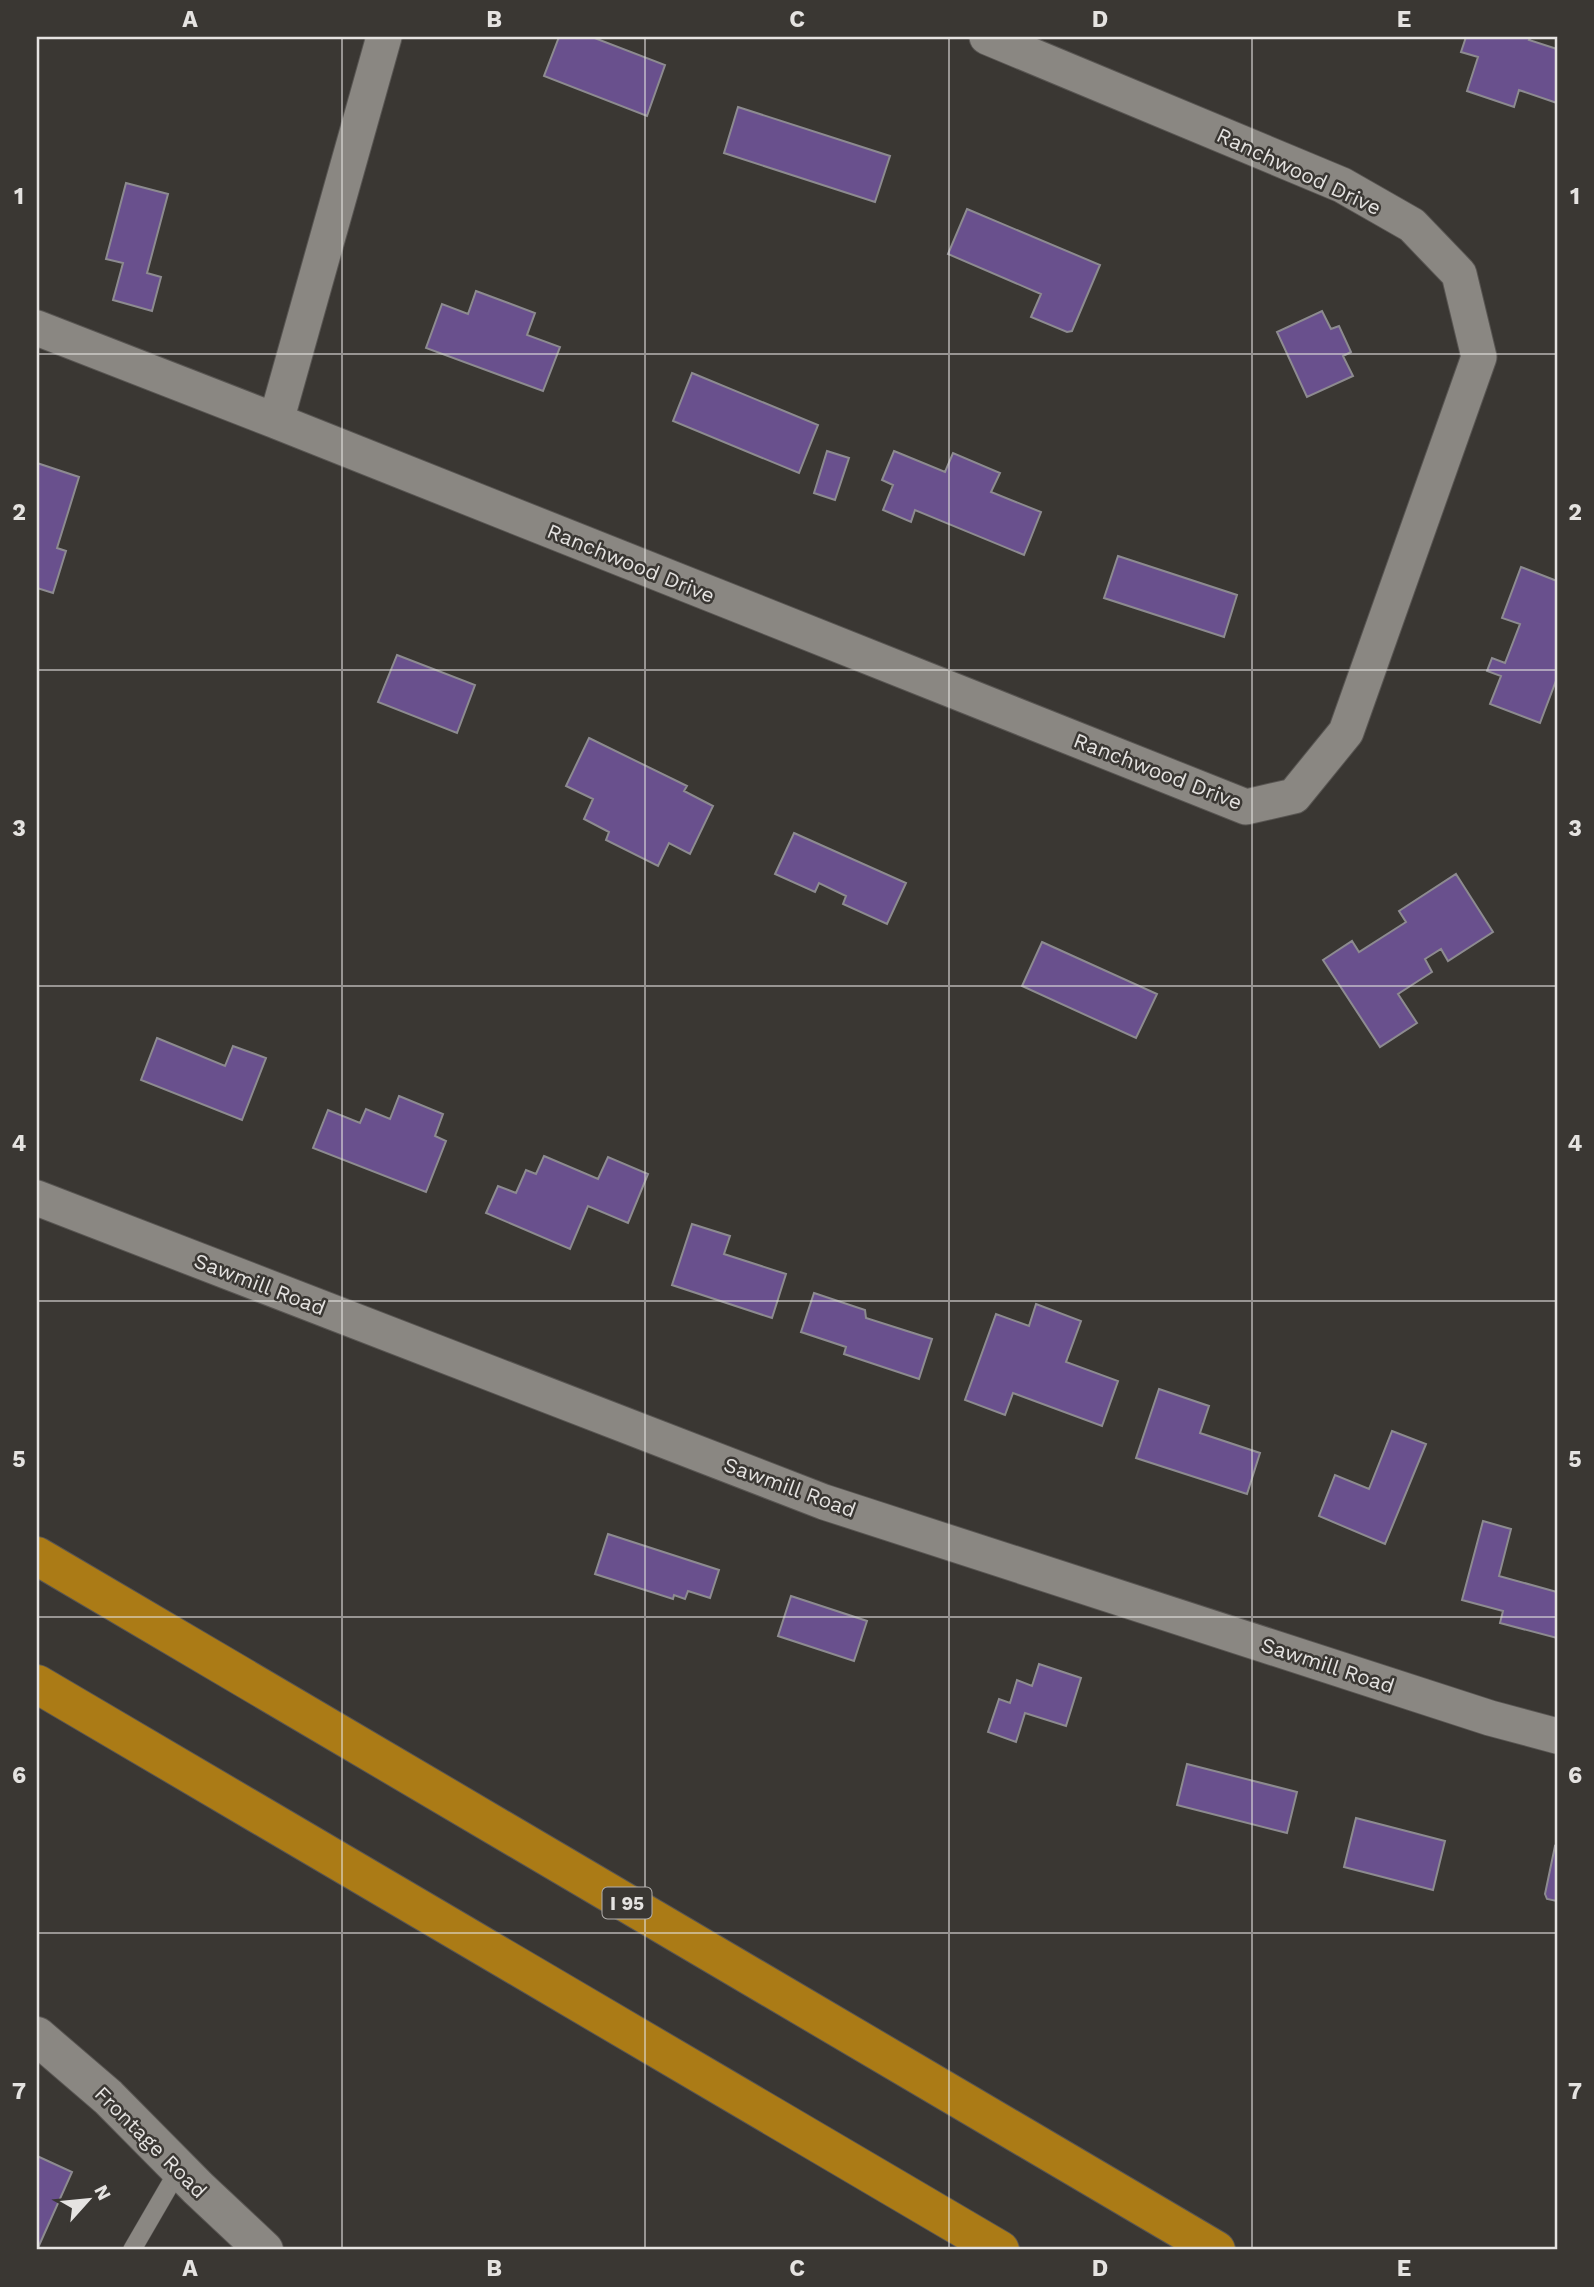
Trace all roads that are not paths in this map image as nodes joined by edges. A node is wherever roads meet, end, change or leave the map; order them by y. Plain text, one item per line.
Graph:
1 (384, 37) edge
2 (987, 37) edge
3 (37, 328) edge
4 (276, 421) junction
5 (37, 1198) edge
6 (37, 1556) edge
7 (37, 1684) edge
8 (1557, 1736) edge
9 (37, 2036) edge
10 (179, 2169) junction
11 (132, 2250) edge
12 (264, 2250) edge
13 (1000, 2250) edge
14 (1216, 2250) edge

1 - 4 street
2 - 4 street, Ranchwood Drive
3 - 4 street, Ranchwood Drive
5 - 8 street, Sawmill Road
6 - 14 highway, I 95
7 - 13 highway
9 - 10 street, Frontage Road
10 - 11 lane
10 - 12 street, Frontage Road

